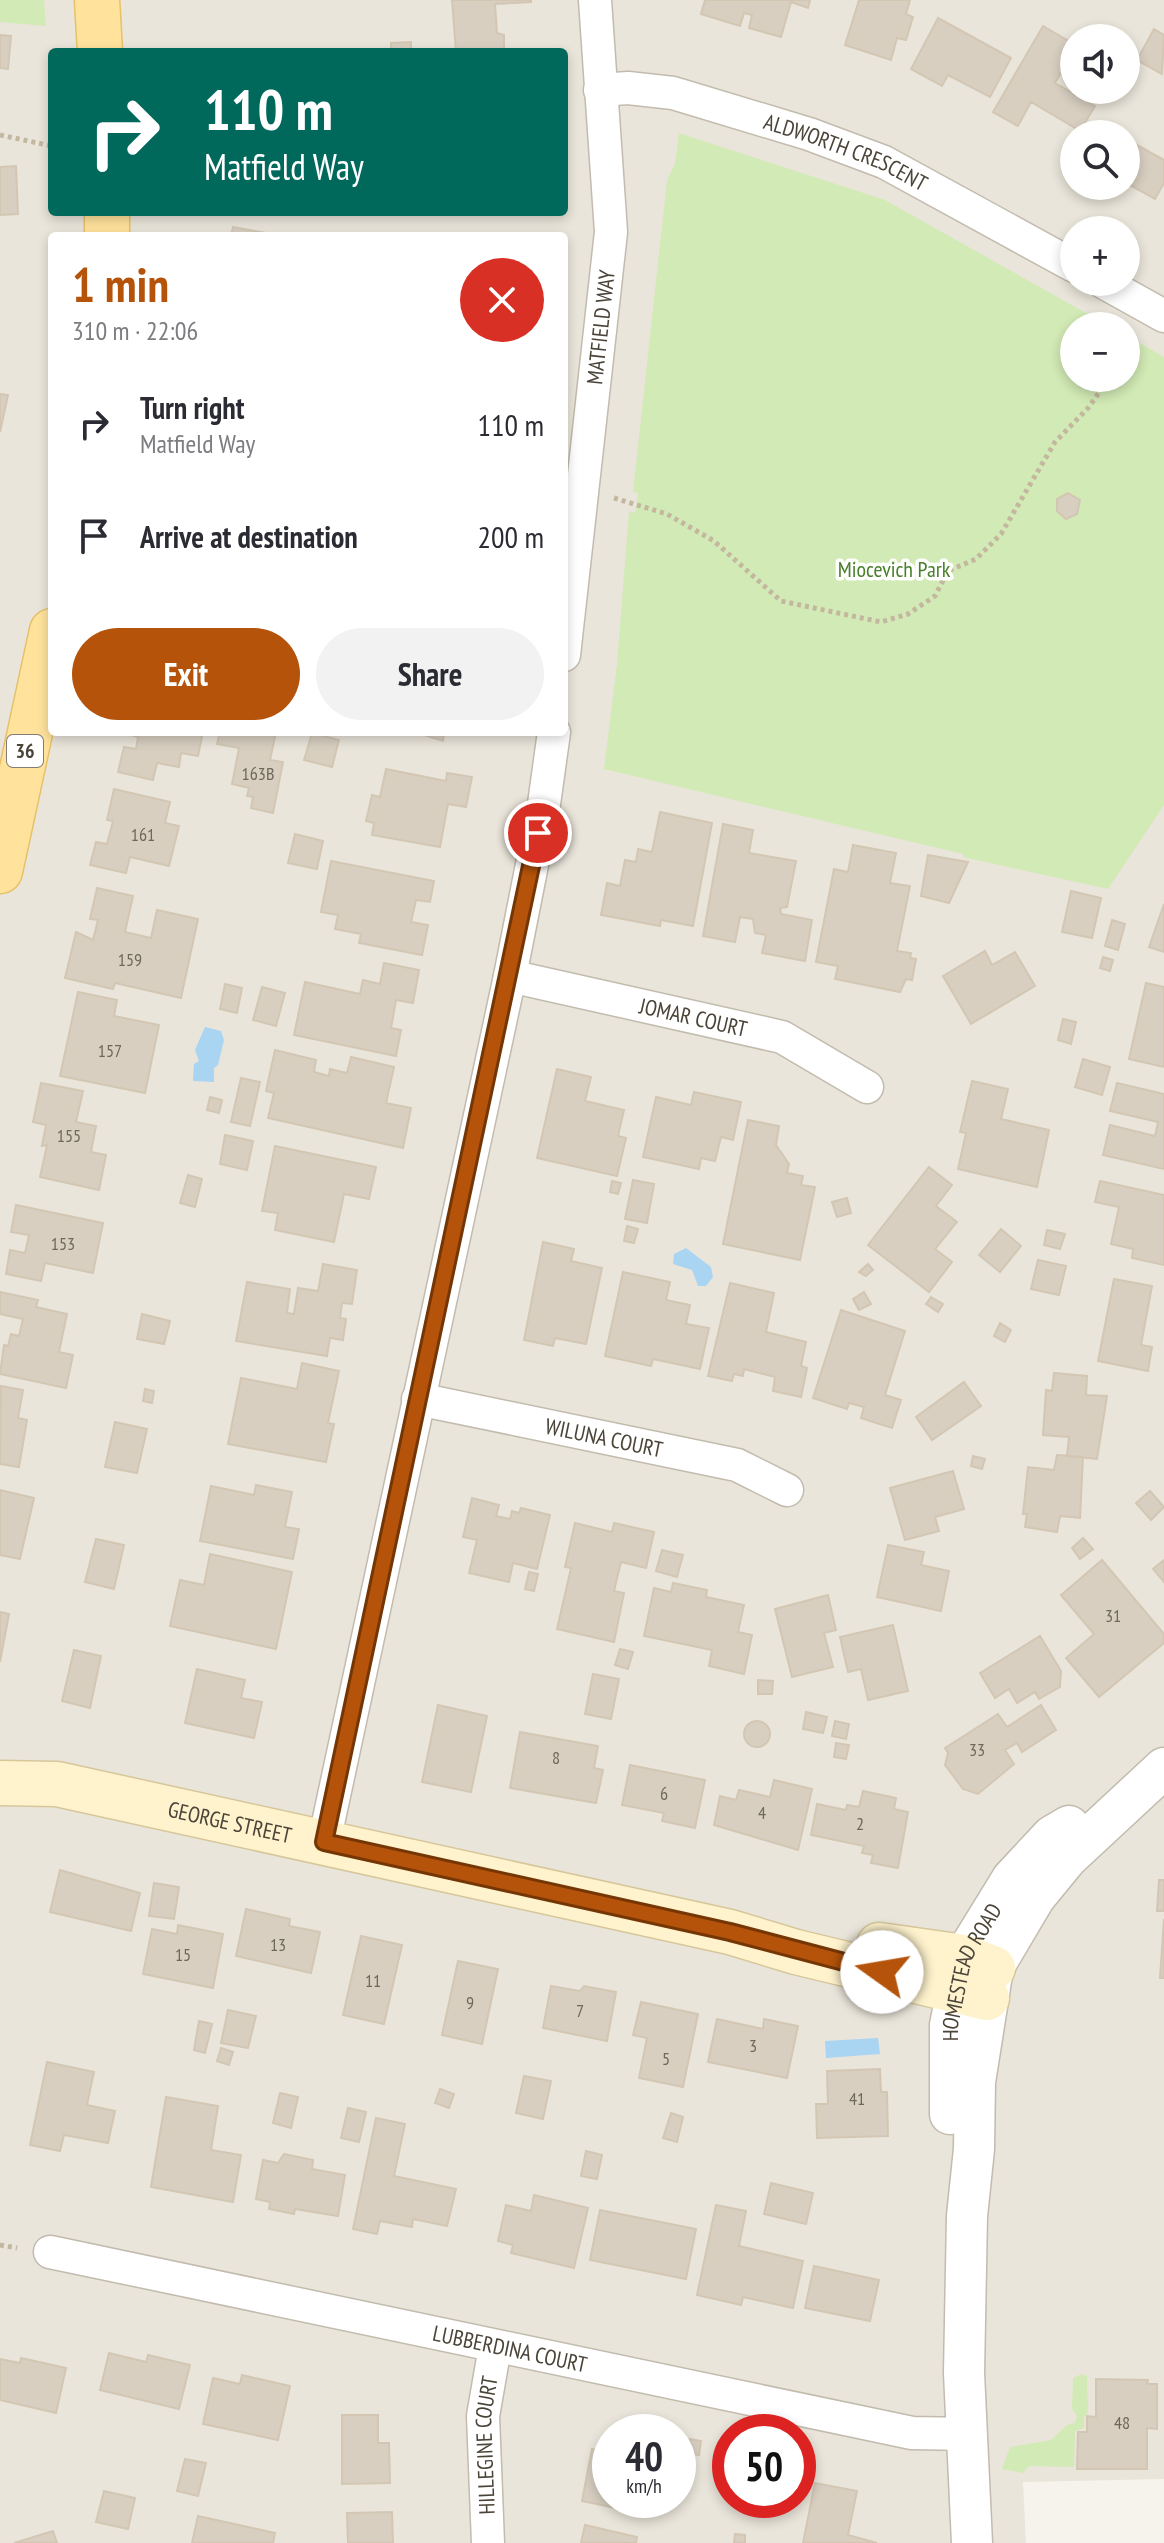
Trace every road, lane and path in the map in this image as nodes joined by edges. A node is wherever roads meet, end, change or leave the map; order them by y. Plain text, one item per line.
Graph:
1 (97, 0) edge
2 (595, 0) edge
3 (100, 48) edge
4 (600, 90) junction
5 (0, 135) edge
6 (48, 145) edge
7 (1060, 258) edge
8 (1128, 296) edge
9 (1164, 316) edge
10 (1099, 392) edge
11 (605, 496) dead end
12 (568, 619) edge
13 (48, 649) edge
14 (553, 736) edge
15 (0, 871) edge
16 (510, 976) junction
17 (867, 1087) dead end
18 (418, 1399) junction
19 (787, 1490) dead end
20 (0, 1752) edge
21 (1164, 1768) edge
22 (0, 1783) edge
23 (57, 1784) junction
24 (324, 1842) junction
25 (975, 1978) junction
26 (50, 2252) dead end
27 (495, 2347) junction
28 (969, 2434) junction
29 (488, 2543) edge
30 (972, 2543) edge

1 - 3 main road
2 - 4 street, MATFIELD WAY
4 - 7 street, ALDWORTH CRESCENT
4 - 12 street, MATFIELD WAY
5 - 6 path
8 - 9 street
10 - 11 path
13 - 15 main road, 36
14 - 16 street
16 - 17 street, JOMAR COURT
16 - 18 street
18 - 19 street, WILUNA COURT
18 - 24 street
20 - 23 main road, GEORGE STREET
21 - 25 street, HOMESTEAD ROAD
22 - 23 main road, GEORGE STREET
23 - 24 main road, GEORGE STREET
24 - 25 main road, GEORGE STREET
25 - 28 street, HOMESTEAD ROAD
26 - 27 street, LUBBERDINA COURT
27 - 28 street, LUBBERDINA COURT
27 - 29 street, HILLEGINE COURT
28 - 30 street, HOMESTEAD ROAD

